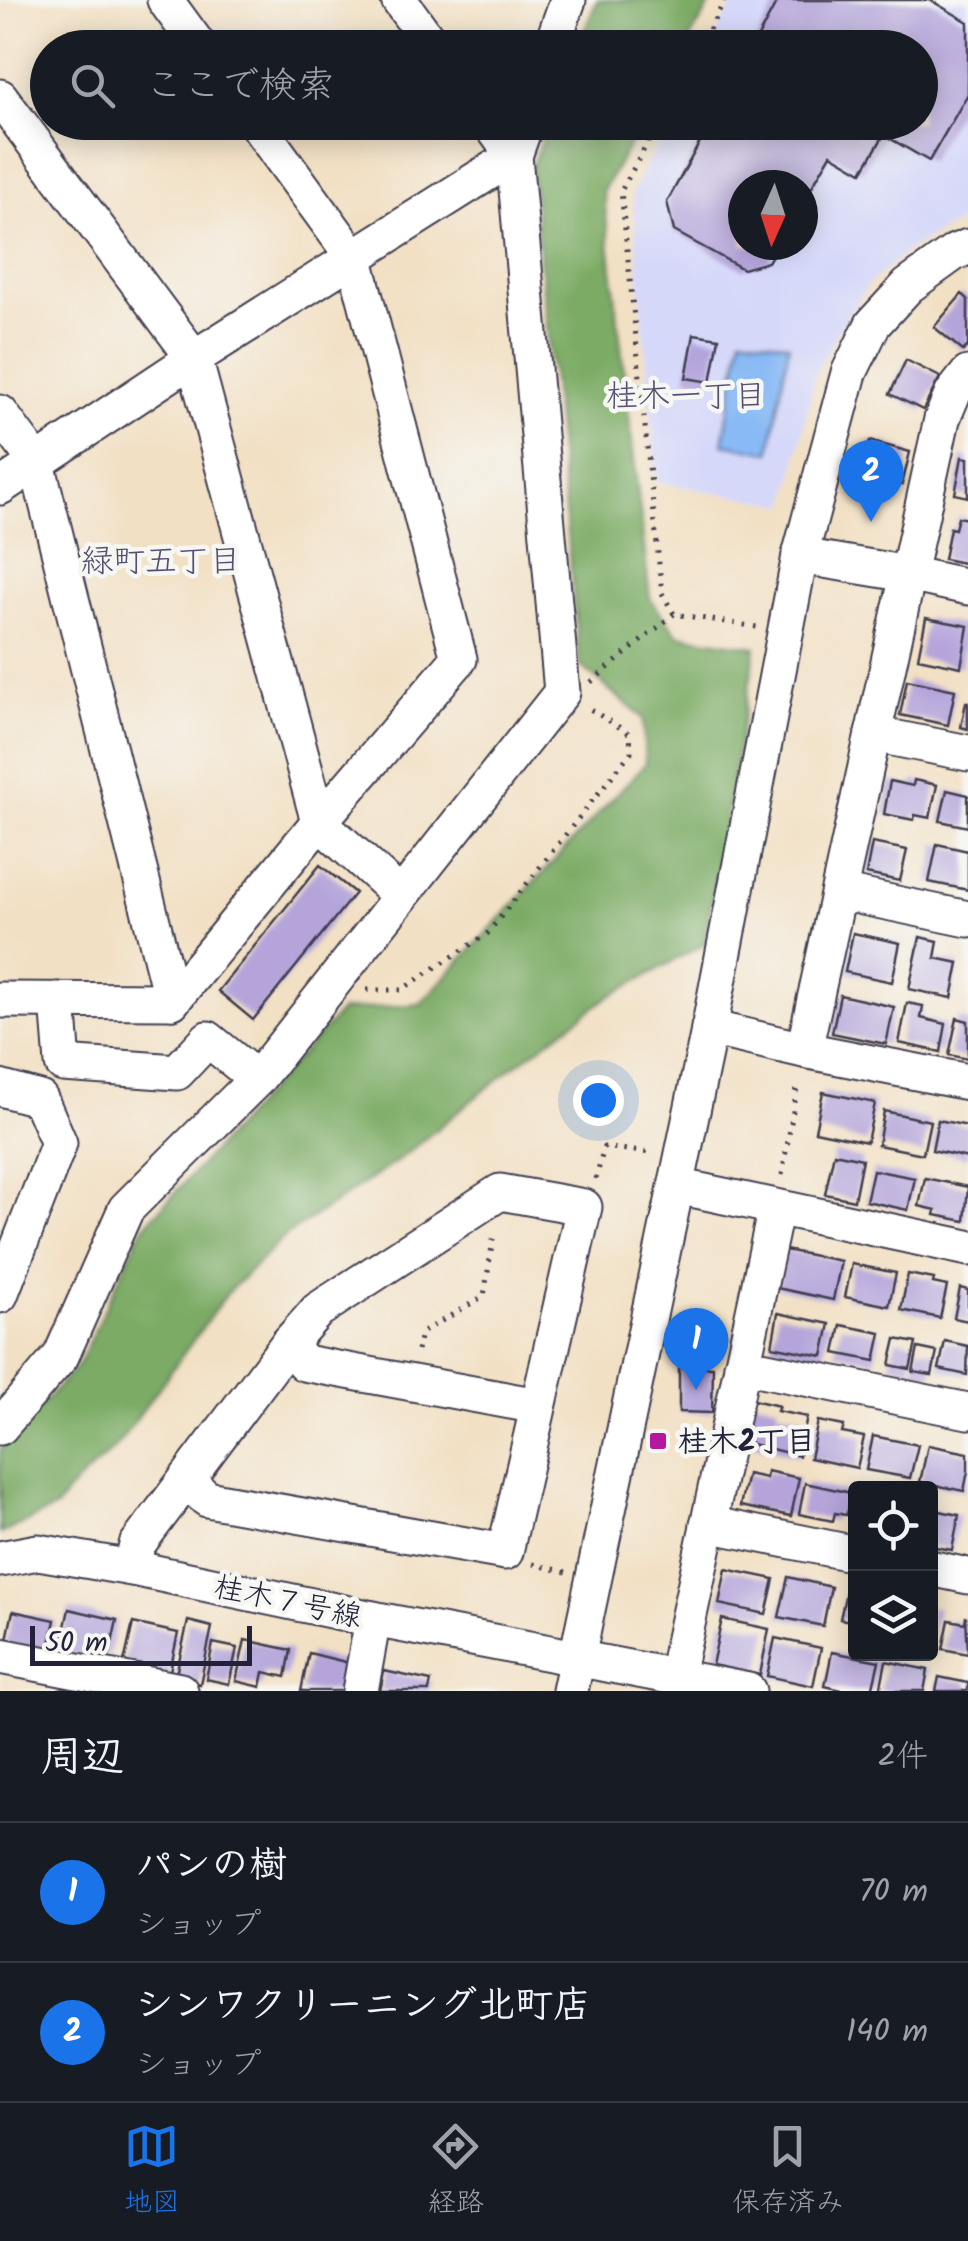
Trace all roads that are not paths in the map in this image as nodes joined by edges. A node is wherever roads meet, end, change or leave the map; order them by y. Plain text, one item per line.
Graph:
1 (166, 0) edge
2 (399, 0) edge
3 (568, 0) edge
4 (187, 30) edge
5 (421, 30) edge
6 (558, 30) edge
7 (0, 97) edge
8 (30, 137) edge
9 (32, 140) edge
10 (269, 140) edge
11 (503, 140) edge
12 (520, 140) edge
13 (514, 156) junction
14 (968, 247) edge
15 (355, 258) junction
16 (194, 358) junction
17 (968, 374) edge
18 (0, 413) edge
19 (955, 421) edge
20 (37, 463) junction
21 (0, 487) edge
22 (800, 556) junction
23 (908, 574) junction
24 (968, 588) edge
25 (873, 734) junction
26 (968, 753) edge
27 (319, 822) junction
28 (839, 892) junction
29 (401, 896) junction
30 (968, 919) edge
31 (0, 1000) edge
32 (58, 1000) junction
33 (172, 1001) junction
34 (710, 1028) junction
35 (804, 1050) junction
36 (256, 1079) junction
37 (968, 1082) edge
38 (0, 1088) edge
39 (680, 1172) junction
40 (776, 1208) junction
41 (968, 1248) edge
42 (0, 1295) edge
43 (288, 1344) junction
44 (742, 1366) junction
45 (538, 1406) junction
46 (968, 1410) edge
47 (0, 1427) edge
48 (186, 1480) junction
49 (708, 1524) junction
50 (848, 1552) edge
51 (0, 1559) edge
52 (132, 1568) junction
53 (938, 1570) edge
54 (968, 1576) edge
55 (373, 1618) junction
56 (0, 1656) edge
57 (573, 1675) edge
58 (676, 1676) junction
59 (180, 1691) edge
60 (360, 1691) edge
61 (748, 1691) edge

1 - 4 street
2 - 5 street
3 - 6 street
7 - 8 street
9 - 16 street
10 - 15 street
11 - 13 street
12 - 13 street
13 - 15 street
13 - 29 street
14 - 22 street
15 - 16 street
15 - 27 street
16 - 20 street
16 - 27 street
17 - 19 street
18 - 20 street
19 - 23 street
20 - 21 street
20 - 33 street
22 - 23 street
22 - 34 street
23 - 24 street
23 - 25 street
25 - 26 street
25 - 28 street
27 - 29 street
27 - 33 street
28 - 30 street
28 - 35 street
29 - 36 street
31 - 32 street
32 - 33 street
32 - 36 street
34 - 35 street
34 - 39 street
35 - 37 street
36 - 47 street
38 - 42 street
39 - 40 street
39 - 57 street
40 - 41 street
40 - 44 street
43 - 45 street
43 - 45 street
43 - 48 street
44 - 46 street
44 - 49 street
45 - 48 street
48 - 52 street
49 - 50 street
49 - 58 street
51 - 52 street, 桂木７号線
52 - 55 street, 桂木７号線
53 - 54 street
55 - 57 street, 桂木７号線
55 - 60 street
56 - 59 street
57 - 58 street, 桂木７号線
58 - 61 street, 桂木７号線

